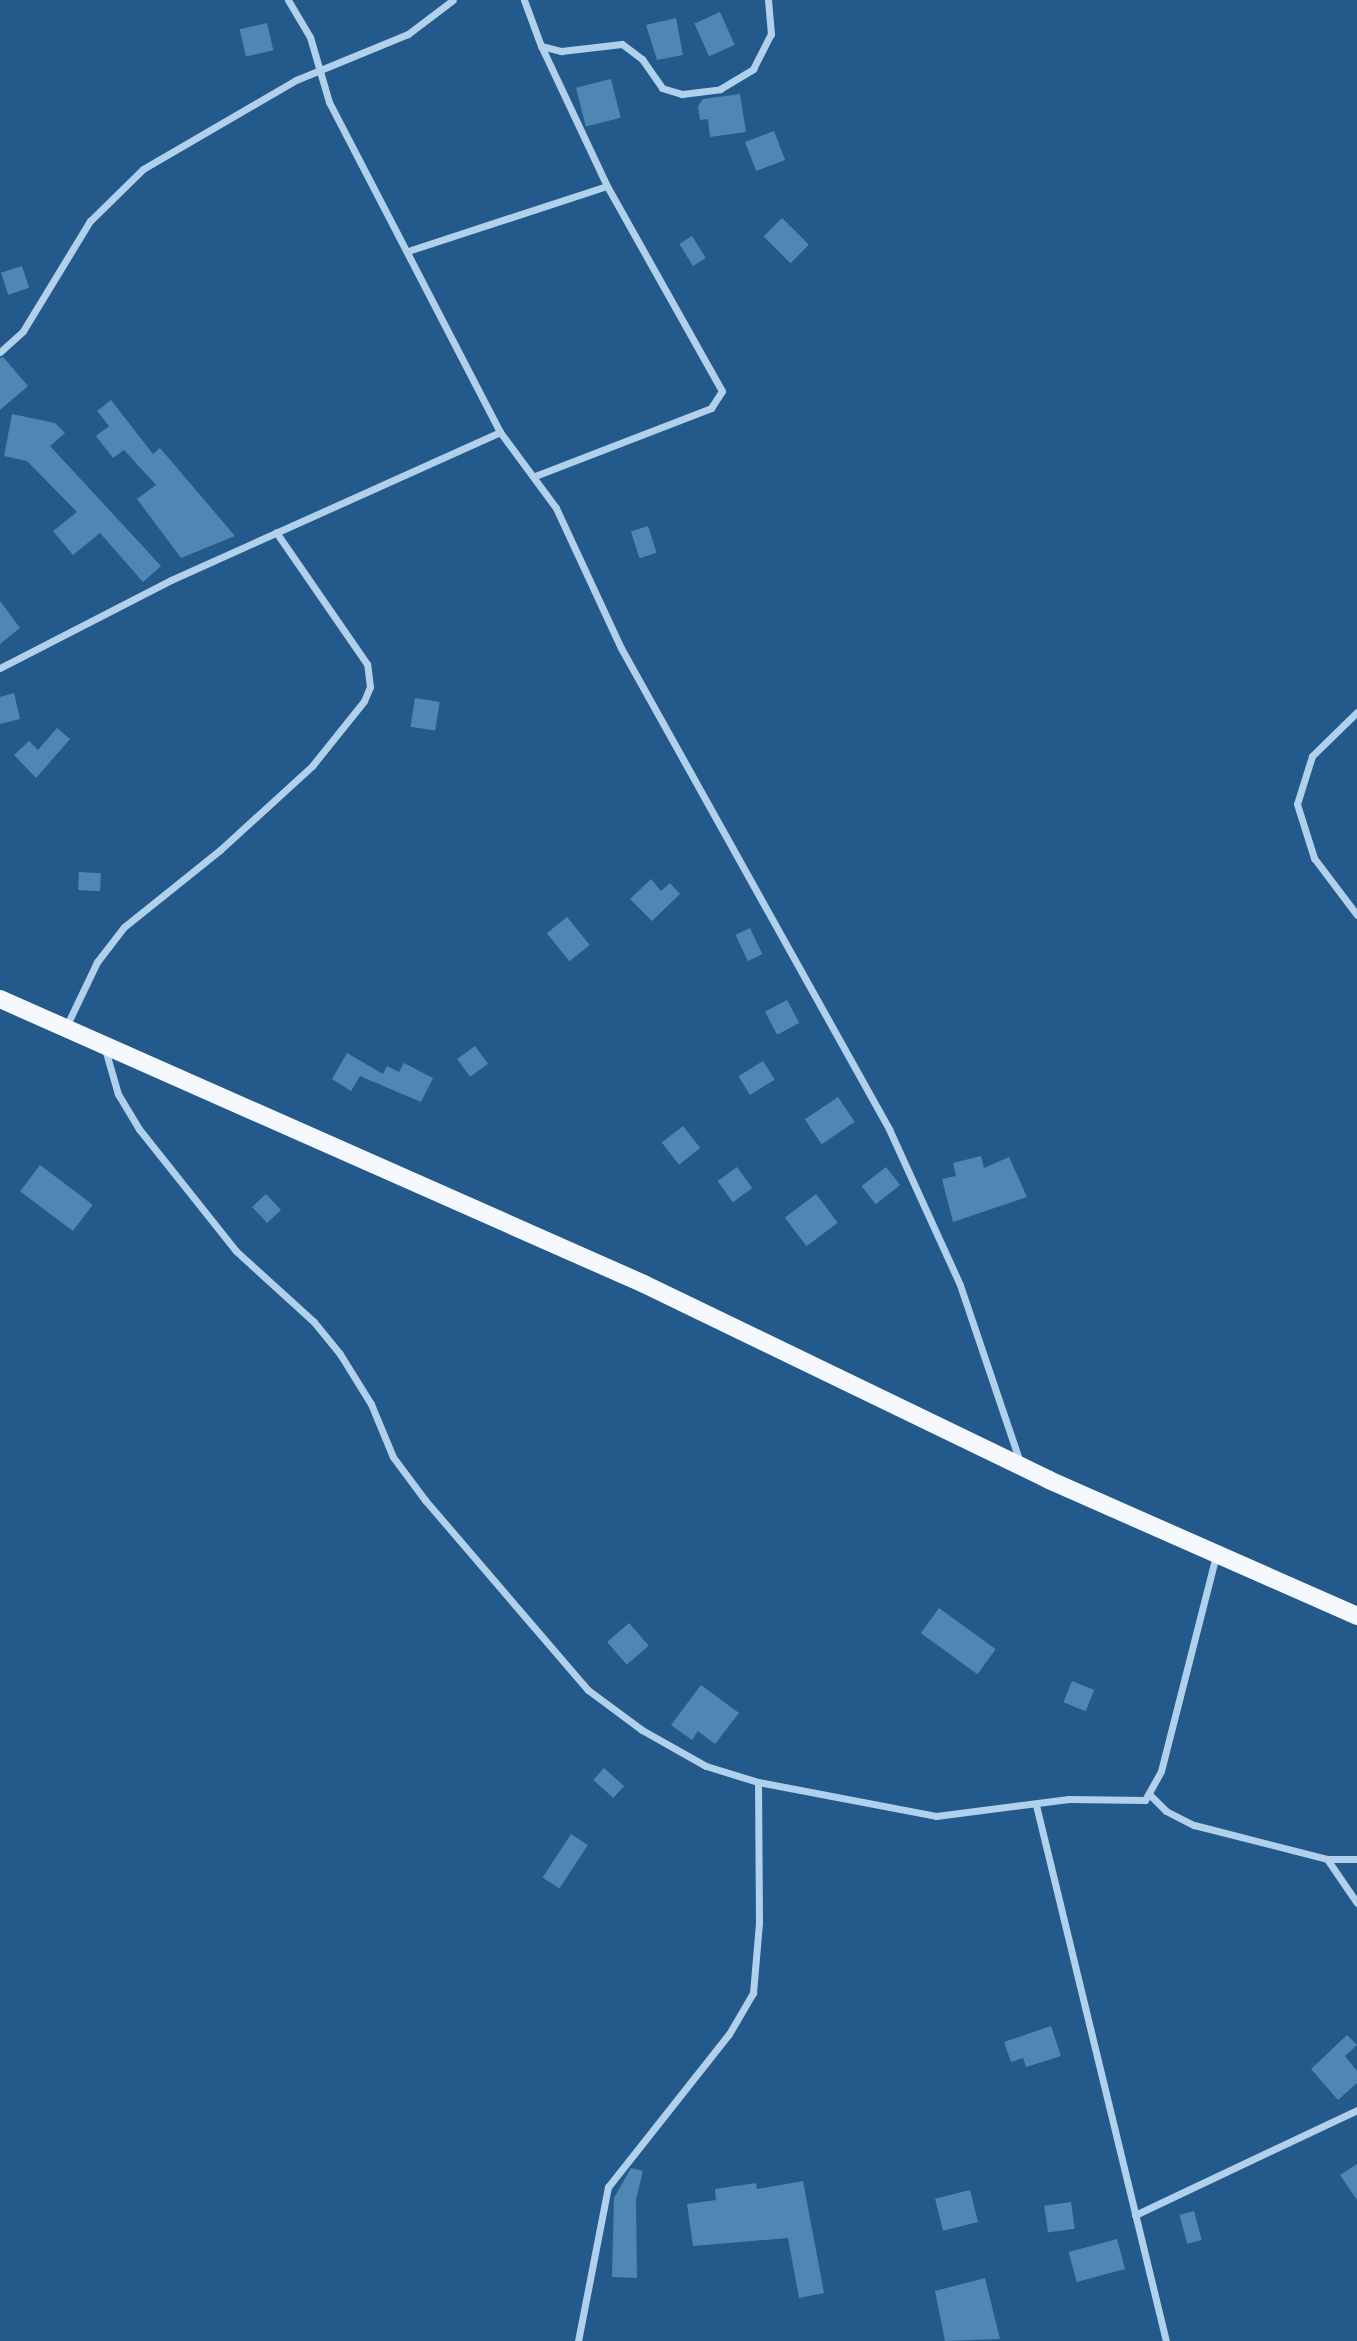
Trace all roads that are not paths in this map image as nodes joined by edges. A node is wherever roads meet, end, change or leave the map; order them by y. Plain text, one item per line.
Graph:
1 (288, 0) edge
2 (453, 0) edge
3 (524, 0) edge
4 (768, 0) edge
5 (541, 46) junction
6 (322, 69) junction
7 (607, 186) junction
8 (411, 250) junction
9 (0, 352) edge
10 (500, 432) junction
11 (535, 476) junction
12 (276, 532) junction
13 (0, 668) edge
14 (1357, 712) edge
15 (1357, 915) edge
16 (0, 999) edge
17 (65, 1029) junction
18 (105, 1049) junction
19 (1020, 1464) junction
20 (1216, 1555) junction
21 (1357, 1616) edge
22 (758, 1782) junction
23 (1151, 1796) junction
24 (1035, 1805) junction
25 (1327, 1859) junction
26 (1357, 1859) edge
27 (1357, 1903) edge
28 (1357, 2110) edge
29 (1135, 2215) junction
30 (578, 2341) edge
31 (1166, 2341) edge

1 - 6 street
2 - 6 street
3 - 5 street
4 - 5 street
5 - 7 street
6 - 8 street
6 - 9 street
7 - 8 street
7 - 11 street
8 - 10 street
10 - 11 street
10 - 12 street
11 - 19 street
12 - 13 street
12 - 17 street
14 - 15 street
16 - 17 main road
17 - 18 main road
18 - 19 main road
18 - 22 street
19 - 20 main road
20 - 21 main road
20 - 23 street
22 - 24 street
22 - 30 street
23 - 24 street
23 - 25 street
24 - 29 street
25 - 26 street
25 - 27 street
28 - 29 street
29 - 31 street

